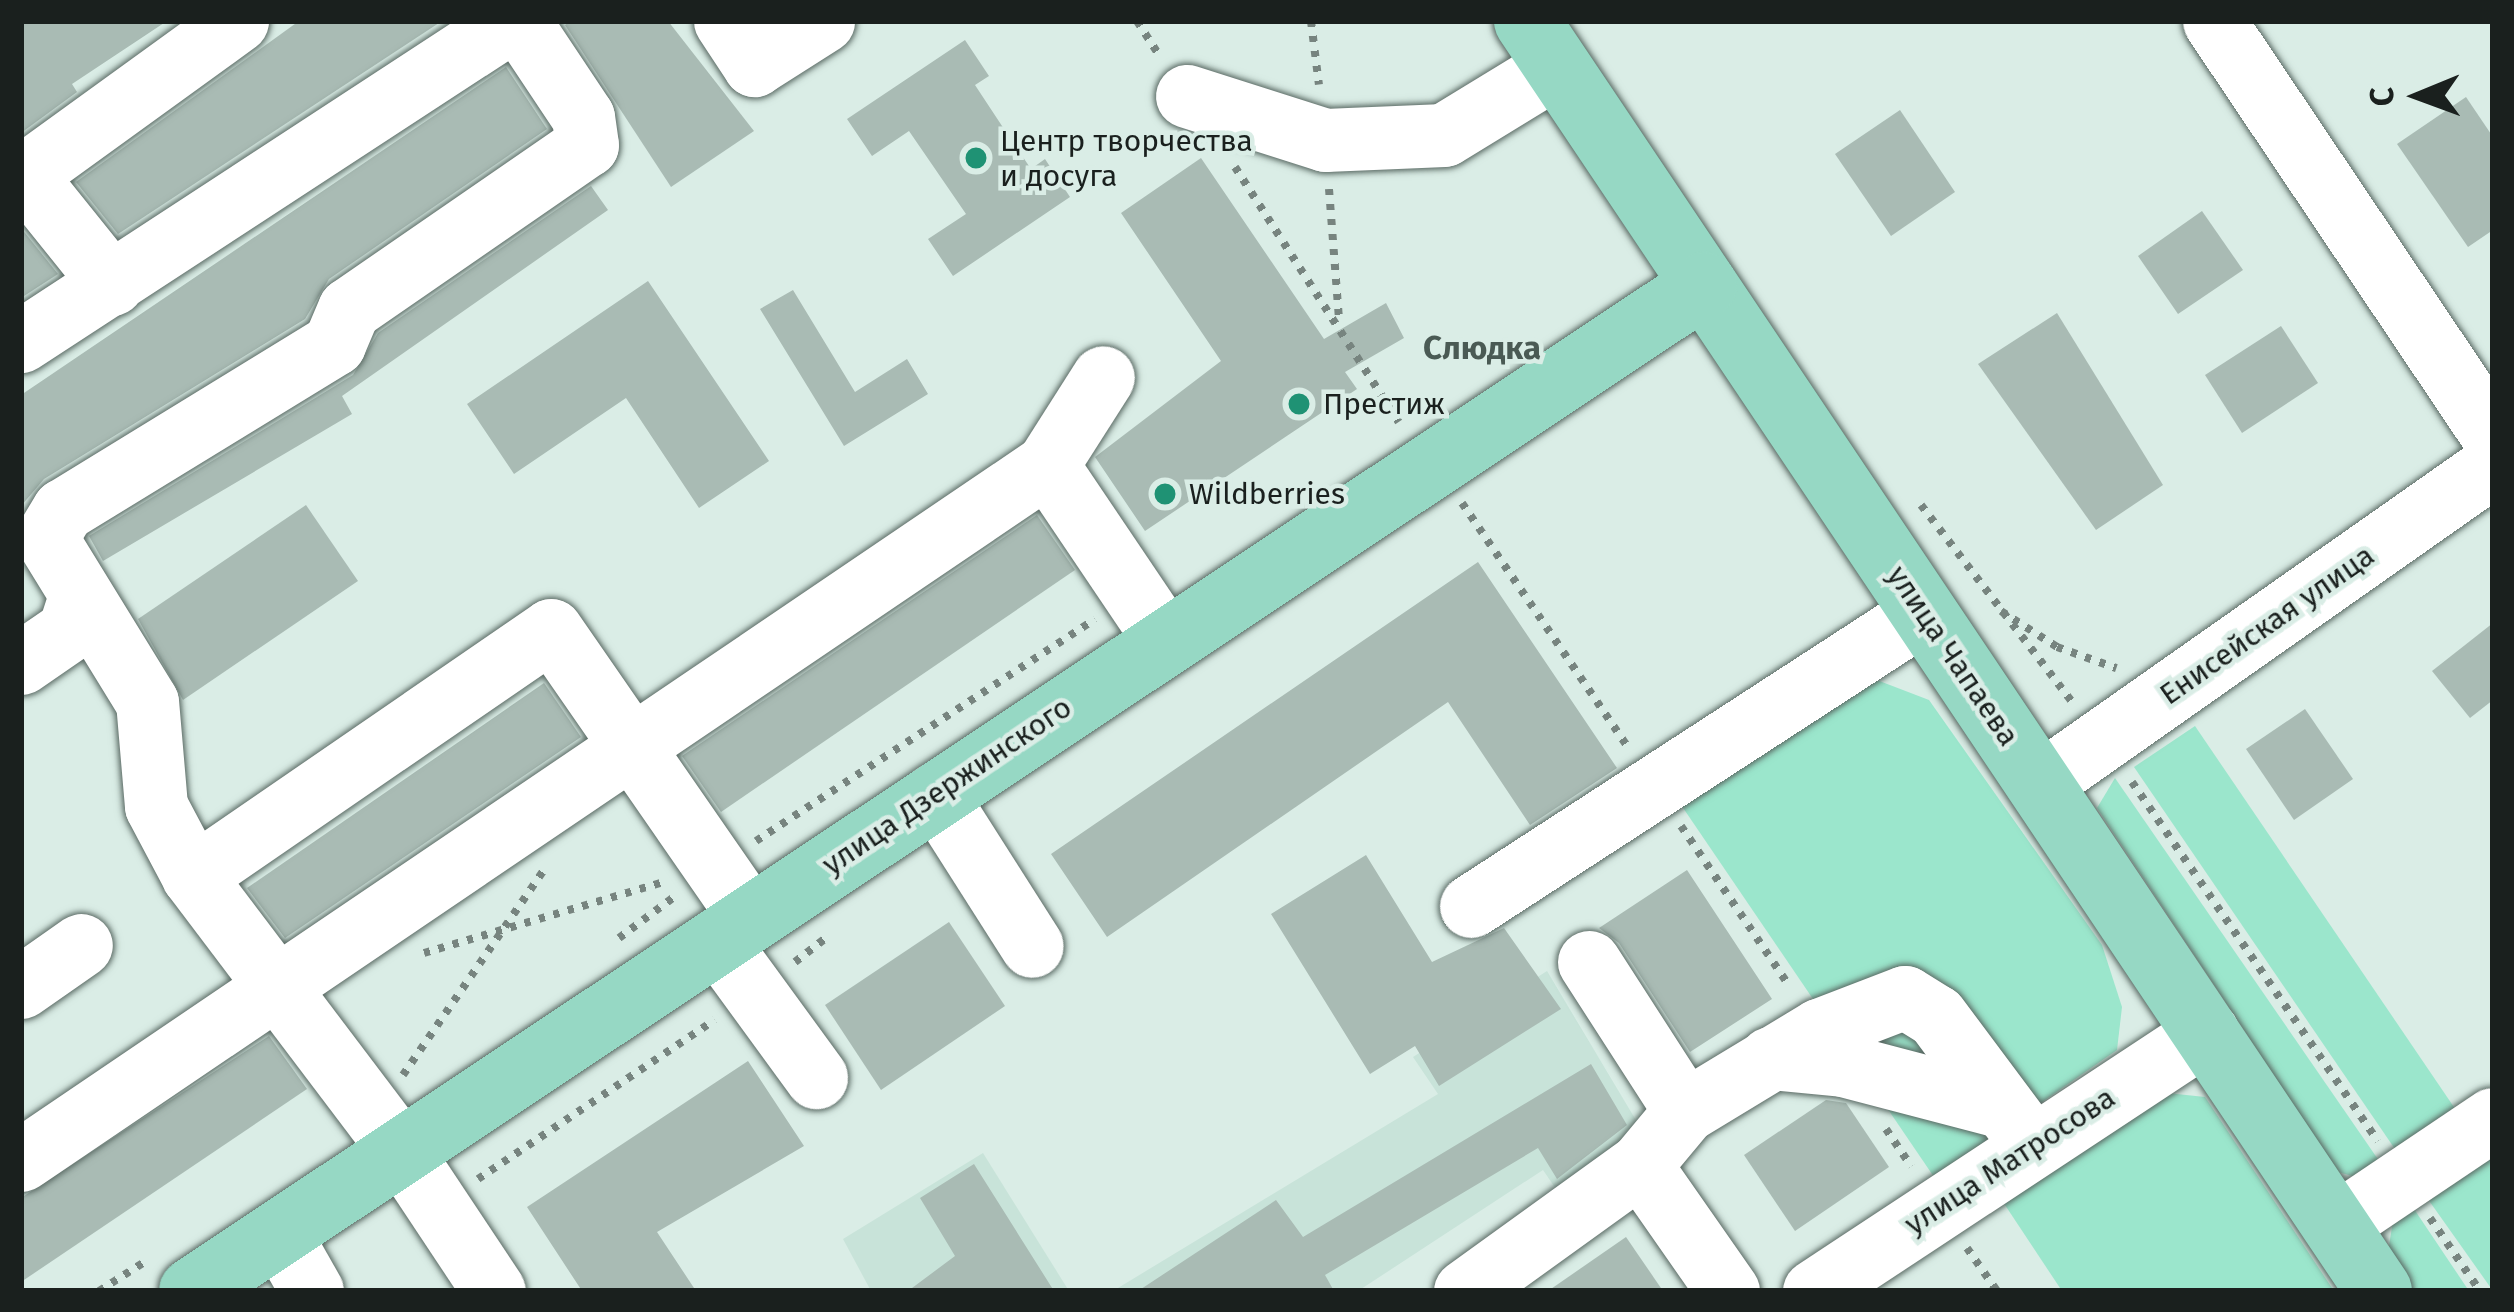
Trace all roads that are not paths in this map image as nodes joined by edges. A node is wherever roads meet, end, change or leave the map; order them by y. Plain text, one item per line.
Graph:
1 (237, 21) edge
2 (515, 21) edge
3 (725, 21) edge
4 (823, 21) edge
5 (2214, 21) edge
6 (1542, 44) edge
7 (1187, 96) road end
8 (22, 173) edge
9 (112, 284) junction
10 (1704, 285) junction
11 (21, 341) edge
12 (1103, 377) dead end
13 (2493, 436) edge
14 (1047, 465) junction
15 (2493, 465) edge
16 (80, 596) junction
17 (1924, 612) junction
18 (1165, 640) junction
19 (21, 663) edge
20 (631, 744) junction
21 (2039, 784) junction
22 (935, 794) junction
23 (193, 876) junction
24 (1471, 906) dead end
25 (727, 908) junction
26 (80, 944) dead end
27 (1032, 946) dead end
28 (1589, 962) dead end
29 (21, 987) edge
30 (276, 995) junction
31 (2207, 1032) junction
32 (816, 1077) dead end
33 (1684, 1111) junction
34 (2493, 1119) edge
35 (2018, 1127) junction
36 (386, 1136) junction
37 (21, 1160) edge
38 (1640, 1165) junction
39 (2335, 1225) junction
40 (279, 1233) junction
41 (192, 1291) edge
42 (312, 1291) edge
43 (494, 1291) edge
44 (1465, 1291) edge
45 (1728, 1291) edge
46 (1814, 1291) edge
47 (2379, 1291) edge

1 - 8 street
2 - 9 street
2 - 16 street
3 - 4 street
5 - 13 street
6 - 7 street
6 - 10 main road, улица Чапаева
8 - 9 street
9 - 11 street
10 - 17 main road, улица Чапаева
10 - 18 main road, улица Дзержинского
12 - 14 street
14 - 18 street
14 - 20 street
15 - 21 street, Енисейская улица
16 - 19 street
16 - 23 street
17 - 21 main road, улица Чапаева
17 - 24 street
18 - 22 main road, улица Дзержинского
20 - 23 street
20 - 25 street
20 - 30 street
21 - 31 main road, улица Чапаева
22 - 25 main road, улица Дзержинского
22 - 27 street
23 - 30 street
25 - 32 street
25 - 36 main road, улица Дзержинского
26 - 29 street
28 - 33 street
30 - 36 street
30 - 37 street
31 - 35 street, улица Матросова
31 - 39 main road, улица Чапаева
33 - 35 street
33 - 38 street
34 - 39 street
35 - 46 street, улица Матросова
36 - 40 main road, улица Дзержинского
36 - 43 street
38 - 44 street
38 - 45 street
39 - 47 main road, улица Чапаева
40 - 41 main road, улица Дзержинского
40 - 42 street

